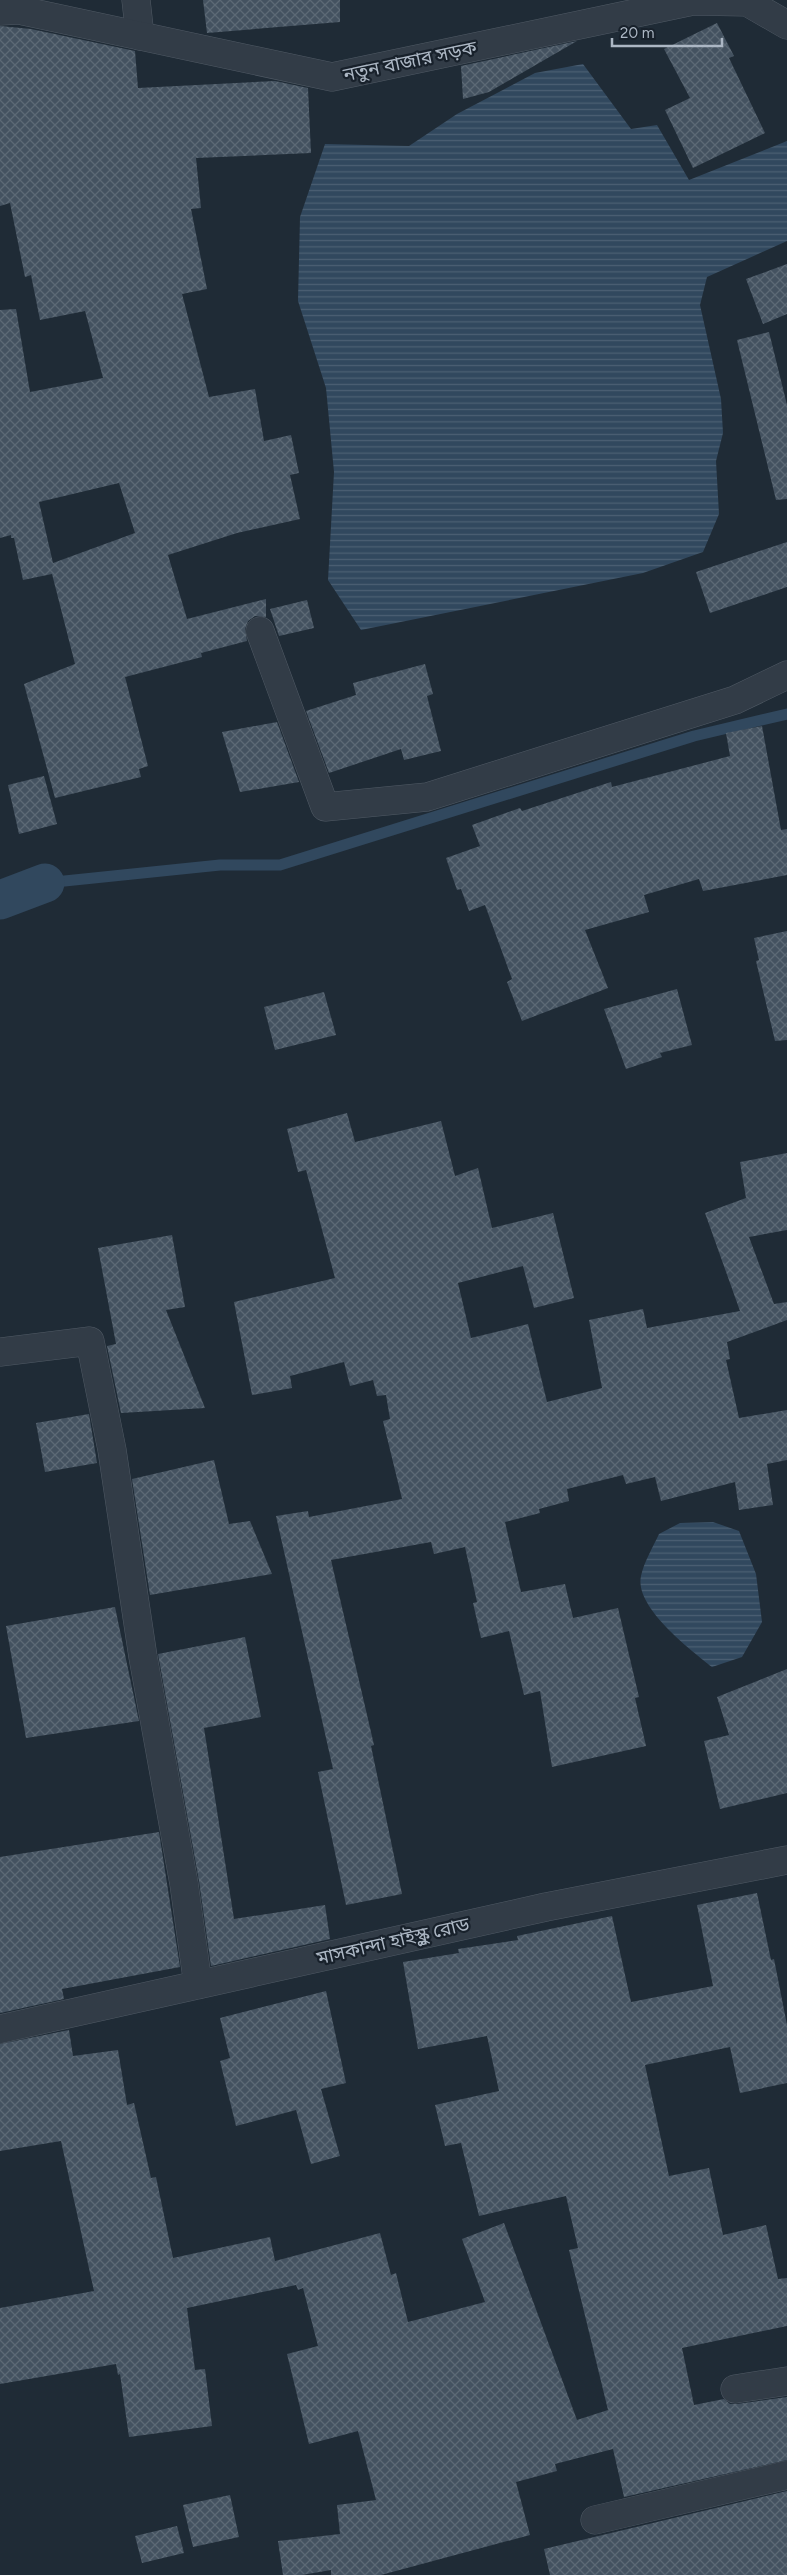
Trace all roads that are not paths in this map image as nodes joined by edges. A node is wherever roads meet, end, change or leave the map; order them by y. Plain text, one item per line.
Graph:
1 (136, 0) edge
2 (0, 11) edge
3 (787, 25) edge
4 (140, 36) junction
5 (260, 631) dead end
6 (787, 674) edge
7 (0, 1352) edge
8 (787, 1860) edge
9 (198, 1985) junction
10 (0, 2029) edge
11 (787, 2381) edge
12 (735, 2389) dead end
13 (787, 2475) edge
14 (595, 2520) dead end

1 - 4 street
2 - 4 street, নতুন বাজার সড়ক
3 - 4 street, নতুন বাজার সড়ক
5 - 6 street
7 - 9 street
8 - 9 street, মাসকান্দা হাইস্কুল রোড
9 - 10 street, মাসকান্দা হাইস্কুল রোড
11 - 12 street
13 - 14 street

